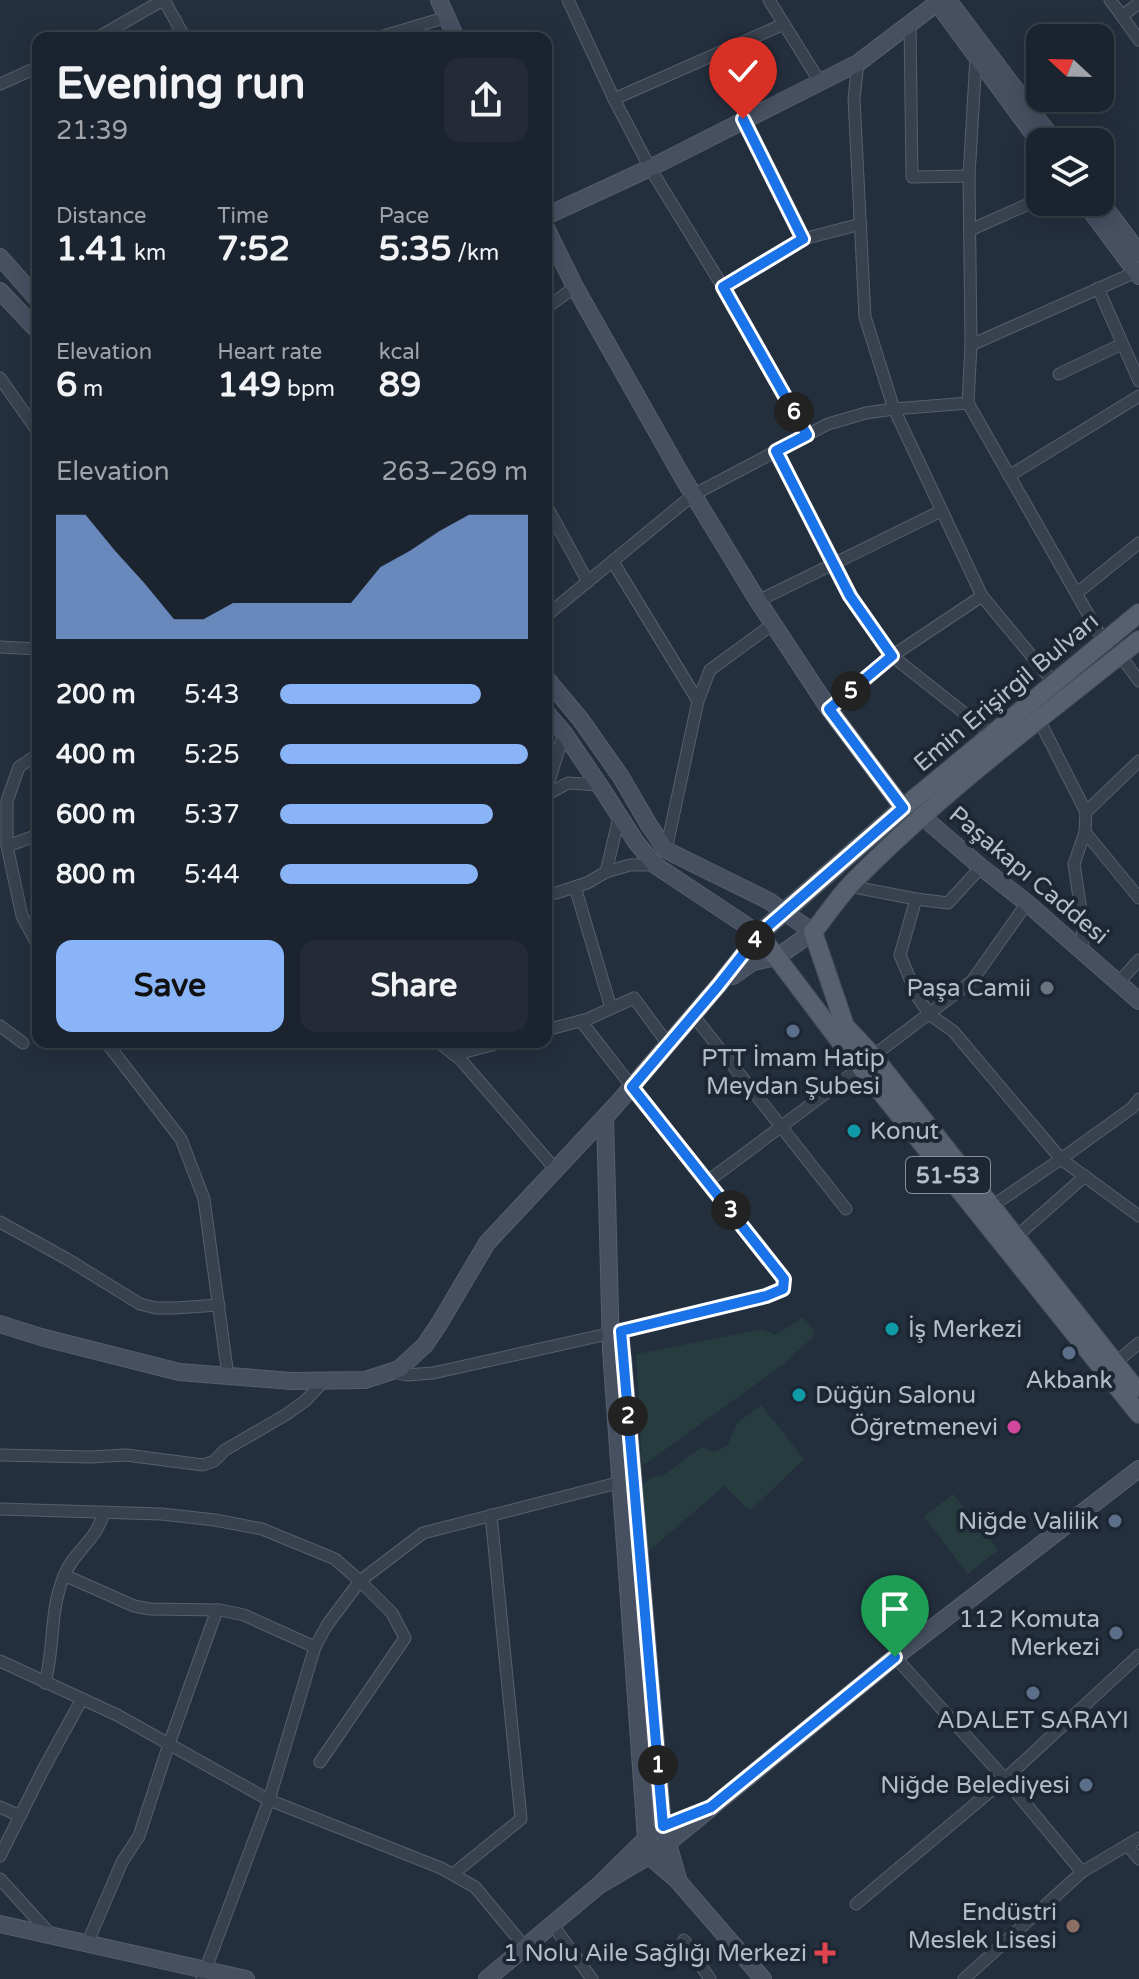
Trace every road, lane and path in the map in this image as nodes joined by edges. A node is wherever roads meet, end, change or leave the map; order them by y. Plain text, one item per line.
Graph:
1 (163, 0) edge
2 (439, 0) edge
3 (568, 0) edge
4 (769, 0) edge
5 (1110, 0) edge
6 (942, 1) edge
7 (1139, 3) edge
8 (1122, 16) junction
9 (447, 17) junction
10 (910, 23) junction
11 (784, 24) junction
12 (107, 32) edge
13 (182, 32) edge
14 (397, 32) edge
15 (453, 32) edge
16 (1139, 40) edge
17 (976, 57) junction
18 (858, 63) junction
19 (32, 70) edge
20 (820, 82) junction
21 (0, 84) edge
22 (614, 99) junction
23 (743, 119) junction
24 (1029, 128) edge
25 (1044, 128) edge
26 (650, 168) junction
27 (969, 176) junction
28 (1026, 205) edge
29 (552, 213) edge
30 (1094, 216) edge
31 (1111, 216) edge
32 (861, 224) junction
33 (970, 230) junction
34 (803, 239) junction
35 (552, 240) edge
36 (1138, 251) edge
37 (0, 257) edge
38 (1137, 274) edge
39 (31, 284) edge
40 (575, 287) junction
41 (723, 287) junction
42 (1098, 288) junction
43 (0, 291) edge
44 (552, 304) edge
45 (32, 325) edge
46 (1122, 344) junction
47 (971, 345) junction
48 (1059, 374) dead end
49 (0, 378) edge
50 (1139, 381) edge
51 (1139, 396) edge
52 (968, 403) junction
53 (894, 409) junction
54 (32, 423) edge
55 (807, 435) junction
56 (776, 451) junction
57 (1009, 476) junction
58 (693, 495) junction
59 (941, 511) junction
60 (552, 516) edge
61 (1139, 543) edge
62 (613, 562) junction
63 (833, 564) junction
64 (588, 582) junction
65 (1077, 593) junction
66 (982, 596) junction
67 (758, 601) junction
68 (552, 611) edge
69 (1139, 613) edge
70 (773, 624) junction
71 (1139, 640) edge
72 (1104, 642) junction
73 (0, 647) edge
74 (32, 649) edge
75 (1120, 655) junction
76 (892, 656) junction
77 (1139, 681) edge
78 (1054, 683) junction
79 (552, 685) edge
80 (698, 701) junction
81 (829, 709) junction
82 (552, 719) edge
83 (1039, 720) junction
84 (564, 733) junction
85 (992, 735) junction
86 (32, 758) edge
87 (1139, 761) edge
88 (552, 773) edge
89 (600, 785) junction
90 (552, 790) edge
91 (3, 801) edge
92 (903, 808) junction
93 (1086, 812) junction
94 (619, 817) junction
95 (923, 817) junction
96 (1085, 832) junction
97 (32, 837) edge
98 (7, 846) junction
99 (666, 850) junction
100 (655, 865) junction
101 (981, 867) junction
102 (606, 872) junction
103 (849, 886) junction
104 (575, 887) junction
105 (552, 893) edge
106 (1139, 898) edge
107 (916, 899) junction
108 (1027, 903) junction
109 (785, 912) junction
110 (813, 932) junction
111 (759, 934) junction
112 (32, 935) edge
113 (1082, 951) junction
114 (777, 957) junction
115 (1139, 960) edge
116 (1118, 983) junction
117 (718, 986) junction
118 (1139, 1001) edge
119 (611, 1008) junction
120 (693, 1015) junction
121 (930, 1015) junction
122 (581, 1021) junction
123 (0, 1026) edge
124 (552, 1028) edge
125 (23, 1043) dead end
126 (668, 1044) junction
127 (111, 1048) edge
128 (445, 1048) edge
129 (480, 1048) edge
130 (454, 1055) junction
131 (867, 1062) junction
132 (632, 1087) junction
133 (1137, 1107) edge
134 (613, 1108) junction
135 (780, 1127) junction
136 (1061, 1159) junction
137 (556, 1170) junction
138 (1085, 1176) junction
139 (708, 1181) junction
140 (992, 1206) junction
141 (846, 1209) dead end
142 (1139, 1216) edge
143 (0, 1222) edge
144 (1016, 1237) junction
145 (219, 1305) junction
146 (0, 1324) edge
147 (616, 1332) junction
148 (1139, 1343) edge
149 (1115, 1363) junction
150 (390, 1372) junction
151 (228, 1376) junction
152 (324, 1381) junction
153 (1139, 1394) edge
154 (1139, 1414) edge
155 (0, 1455) edge
156 (1139, 1469) edge
157 (627, 1481) junction
158 (0, 1509) edge
159 (104, 1512) junction
160 (491, 1515) junction
161 (64, 1575) junction
162 (360, 1581) junction
163 (217, 1610) junction
164 (315, 1647) junction
165 (1139, 1655) edge
166 (895, 1657) junction
167 (0, 1661) edge
168 (45, 1683) junction
169 (82, 1699) junction
170 (169, 1744) junction
171 (320, 1762) dead end
172 (1005, 1779) junction
173 (269, 1800) junction
174 (0, 1807) edge
175 (711, 1807) junction
176 (20, 1816) junction
177 (663, 1826) junction
178 (646, 1838) junction
179 (1139, 1838) edge
180 (668, 1843) junction
181 (1128, 1846) junction
182 (0, 1856) edge
183 (649, 1856) junction
184 (1139, 1859) edge
185 (1082, 1872) junction
186 (453, 1874) junction
187 (0, 1879) edge
188 (678, 1881) junction
189 (598, 1886) junction
190 (856, 1904) dead end
191 (0, 1924) edge
192 (552, 1924) junction
193 (53, 1936) junction
194 (684, 1940) dead end
195 (87, 1944) junction
196 (525, 1947) junction
197 (203, 1975) edge
198 (246, 1979) edge
199 (487, 1979) edge
200 (592, 1979) edge
201 (710, 1979) edge
202 (763, 1979) edge
203 (964, 1979) edge

1 - 12 street
1 - 13 street
2 - 9 main road
3 - 22 street
4 - 11 street
5 - 8 street
6 - 10 main road
6 - 17 main road
6 - 25 main road
7 - 8 street
8 - 16 street
9 - 14 street
9 - 15 main road
10 - 18 main road
10 - 27 street
11 - 20 street
11 - 22 street
17 - 24 main road
17 - 27 street
18 - 20 main road
18 - 32 street
19 - 21 street
20 - 23 main road
22 - 26 street
23 - 26 main road
23 - 34 street
26 - 29 main road
26 - 41 street
27 - 33 street
28 - 33 street
30 - 38 main road
31 - 36 main road
32 - 34 street
32 - 53 street
33 - 47 street
34 - 41 street
35 - 40 main road
37 - 39 main road
38 - 42 street
40 - 44 street
40 - 58 main road
41 - 55 street
42 - 46 street
42 - 47 street
43 - 45 main road
46 - 48 street
46 - 50 street
47 - 52 street
49 - 54 street
51 - 57 street
52 - 53 street
52 - 57 street
53 - 55 street
53 - 59 street
55 - 56 street
56 - 58 street
56 - 63 street
57 - 65 street
58 - 62 street
58 - 67 main road
59 - 63 street
59 - 66 street
60 - 64 street
61 - 65 street
62 - 64 street
62 - 80 street
63 - 67 street
63 - 76 street
64 - 68 street
65 - 72 street
66 - 76 street
66 - 78 street
67 - 70 main road
69 - 72 main road, Emin Erişirgil Bulvarı
70 - 80 street
70 - 81 main road
71 - 75 main road, Emin Erişirgil Bulvarı
72 - 78 main road, Emin Erişirgil Bulvarı
73 - 74 street
75 - 77 street
75 - 83 main road, Emin Erişirgil Bulvarı
76 - 81 street
76 - 85 street
78 - 85 main road, Emin Erişirgil Bulvarı
79 - 99 main road
80 - 99 street
81 - 92 main road
82 - 84 main road
83 - 93 street
83 - 95 main road, Emin Erişirgil Bulvarı
84 - 88 street
84 - 89 main road
85 - 92 main road, Emin Erişirgil Bulvarı
86 - 91 street
87 - 93 street
89 - 90 street
89 - 94 main road
91 - 98 street
92 - 109 main road, Emin Erişirgil Bulvarı
93 - 96 street
94 - 100 main road
94 - 102 street
95 - 101 main road, Paşakapı Caddesi
95 - 103 main road, Emin Erişirgil Bulvarı
96 - 106 street
96 - 113 street
97 - 98 street
98 - 112 street
99 - 109 main road
100 - 102 street
100 - 111 main road
101 - 107 street
101 - 108 main road, Paşakapı Caddesi
102 - 104 street
103 - 107 street
103 - 110 main road, Emin Erişirgil Bulvarı
104 - 105 street
104 - 119 street
107 - 121 street
108 - 113 main road, Paşakapı Caddesi
108 - 121 street
109 - 110 main road
109 - 111 main road, Emin Erişirgil Bulvarı
110 - 114 main road
110 - 131 main road, 51-53
111 - 114 main road, 51-53
111 - 117 main road
113 - 116 main road, Paşakapı Caddesi
114 - 117 main road
114 - 131 main road, 51-53
115 - 116 street
116 - 118 main road, Paşakapı Caddesi
117 - 120 main road
119 - 122 street
119 - 126 street
120 - 126 main road
120 - 135 street
121 - 131 street
121 - 136 street
122 - 124 street
122 - 132 street
123 - 125 street
126 - 132 main road
127 - 145 street
128 - 130 street
129 - 130 street
130 - 137 street
131 - 135 street
131 - 140 main road, 51-53
131 - 154 main road, 51-53
132 - 134 main road
132 - 139 street
133 - 136 street
134 - 137 main road
134 - 147 main road
135 - 139 street
135 - 141 street
136 - 138 street
136 - 140 street
137 - 150 main road
138 - 142 street
138 - 144 street
139 - 147 street
140 - 144 main road, 51-53
143 - 145 street
144 - 149 main road, 51-53
145 - 151 street
146 - 151 main road
147 - 150 street
147 - 157 main road
148 - 149 street
149 - 153 main road, 51-53
150 - 152 main road
151 - 152 main road
152 - 155 street
156 - 166 main road
157 - 160 street
157 - 177 main road
157 - 178 main road
158 - 159 street
159 - 161 street
159 - 162 street
160 - 162 street
160 - 186 street
161 - 163 street
161 - 168 street
162 - 164 street
162 - 171 street
163 - 164 street
163 - 170 street
164 - 173 street
165 - 172 street
166 - 172 street
166 - 175 main road
167 - 168 street
168 - 169 street
169 - 170 street
169 - 176 street
170 - 173 street
170 - 195 street
172 - 185 street
172 - 190 street
173 - 186 street
173 - 197 street
174 - 176 street
175 - 177 main road
175 - 180 main road
176 - 182 street
177 - 178 main road
177 - 180 main road
178 - 183 main road
178 - 189 main road
179 - 181 street
180 - 183 main road
180 - 188 main road
181 - 184 street
181 - 185 street
183 - 188 main road
183 - 189 main road
185 - 203 street
186 - 196 street
187 - 193 street
188 - 202 main road
189 - 192 main road
191 - 193 main road
192 - 196 main road
192 - 200 street
193 - 195 main road
194 - 201 street
195 - 197 main road
196 - 199 main road
197 - 198 main road

